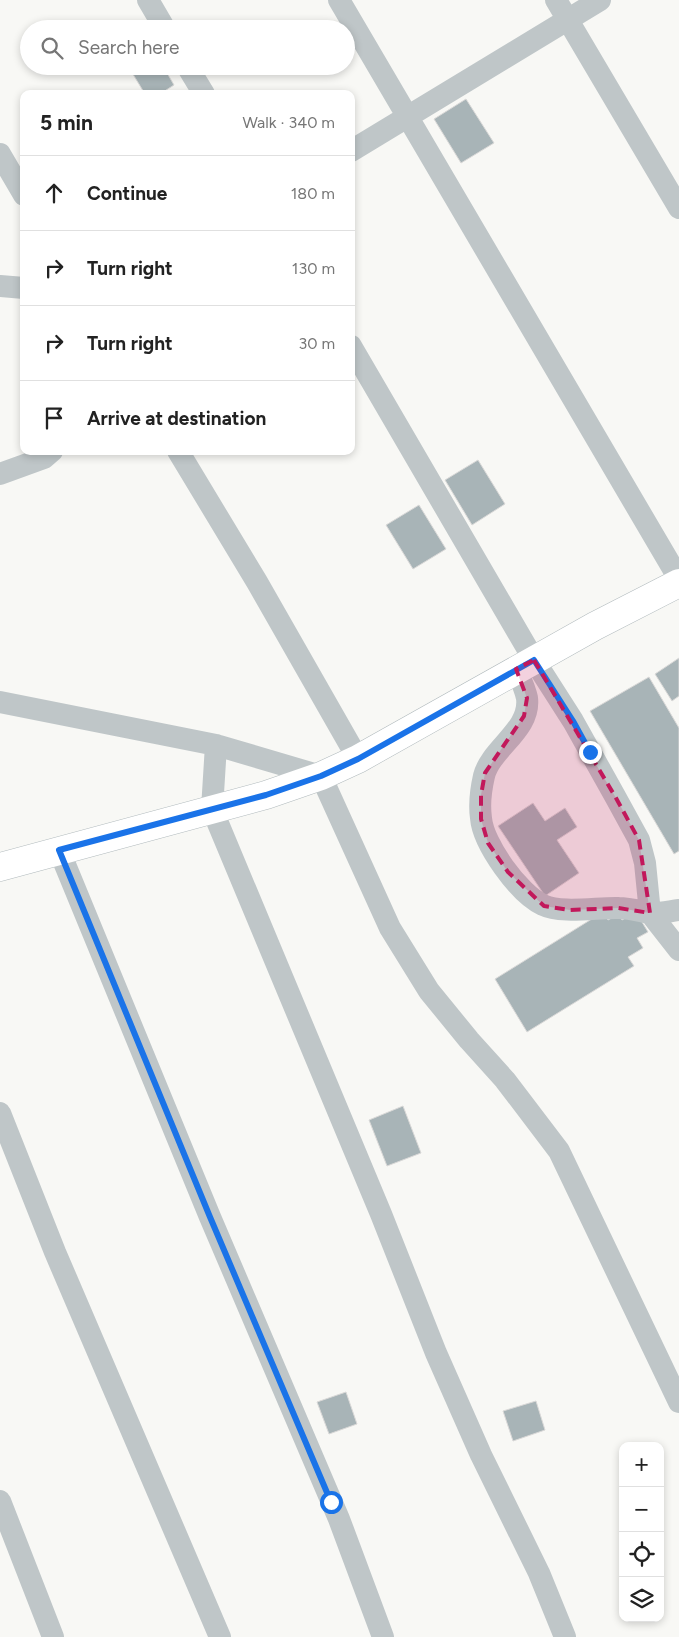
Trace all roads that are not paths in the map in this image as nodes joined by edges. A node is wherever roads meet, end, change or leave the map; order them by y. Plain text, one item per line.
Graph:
1 (148, 0) edge
2 (339, 0) edge
3 (600, 0) edge
4 (562, 10) edge
5 (160, 20) edge
6 (351, 20) edge
7 (355, 27) edge
8 (192, 75) edge
9 (202, 90) edge
10 (408, 117) junction
11 (355, 149) edge
12 (0, 154) edge
13 (20, 188) edge
14 (679, 208) edge
15 (0, 286) edge
16 (20, 288) edge
17 (355, 353) edge
18 (47, 455) edge
19 (180, 455) edge
20 (0, 474) edge
21 (679, 579) edge
22 (679, 583) edge
23 (525, 664) junction
24 (0, 702) edge
25 (216, 745) junction
26 (358, 759) junction
27 (321, 776) junction
28 (212, 808) junction
29 (59, 850) junction
30 (0, 866) edge
31 (679, 910) edge
32 (650, 913) junction
33 (679, 950) edge
34 (0, 1113) edge
35 (679, 1402) edge
36 (0, 1501) edge
37 (52, 1637) edge
38 (220, 1637) edge
39 (384, 1637) edge
40 (565, 1637) edge

1 - 5 street
2 - 6 street
3 - 4 street
4 - 10 street
4 - 14 street
7 - 10 street
8 - 9 street
10 - 11 street
10 - 21 street
12 - 13 street
15 - 16 street
17 - 23 street
18 - 20 street
19 - 26 street
22 - 23 street
23 - 26 street
23 - 32 street
23 - 32 street
24 - 25 street
25 - 27 street
25 - 28 street
26 - 27 street
27 - 28 street
27 - 35 street
28 - 29 street
28 - 40 street
29 - 30 street
29 - 39 street
31 - 32 street
32 - 33 street
34 - 38 street
36 - 37 street

